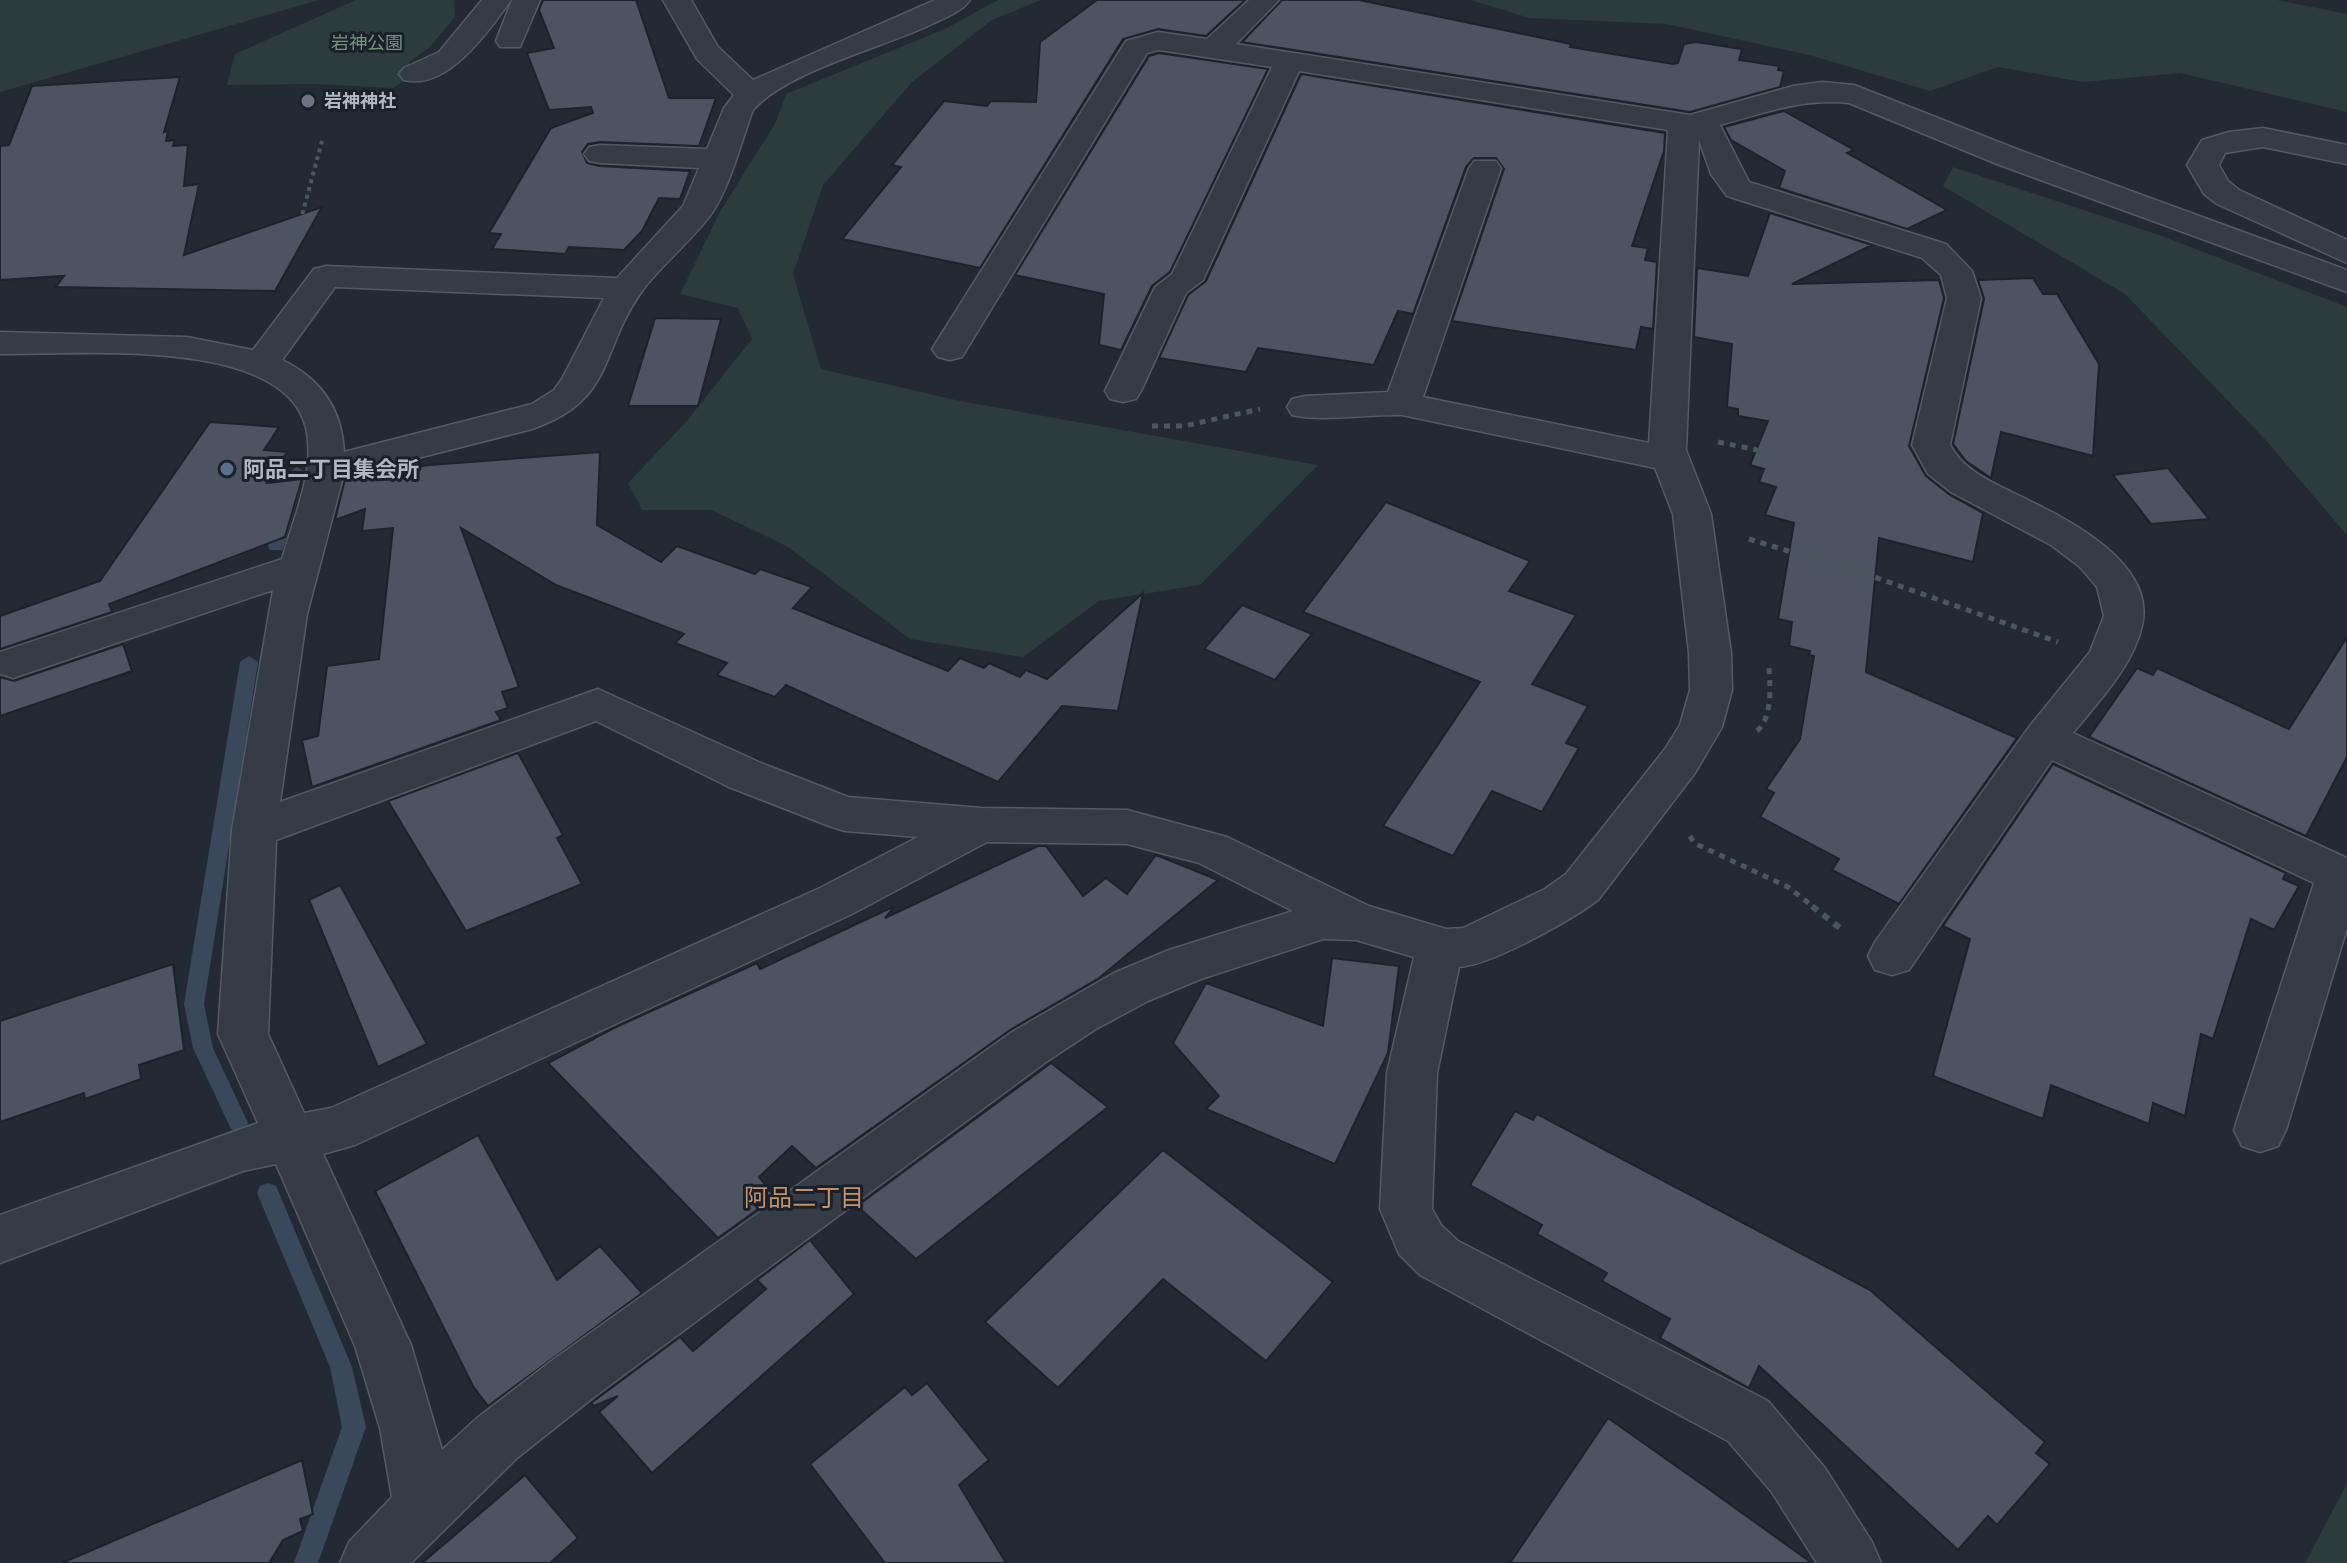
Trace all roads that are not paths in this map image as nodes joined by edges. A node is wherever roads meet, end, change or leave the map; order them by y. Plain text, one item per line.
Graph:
1 (497, 0) edge
2 (526, 0) edge
3 (677, 0) edge
4 (956, 0) edge
5 (1265, 0) edge
6 (510, 41) dead end
7 (1214, 49) junction
8 (1289, 61) junction
9 (414, 74) dead end
10 (752, 93) junction
11 (1693, 123) junction
12 (600, 154) dead end
13 (2347, 155) edge
14 (718, 159) junction
15 (1485, 168) dead end
16 (2347, 253) edge
17 (2347, 282) edge
18 (626, 289) junction
19 (0, 343) edge
20 (950, 349) dead end
21 (261, 363) junction
22 (1123, 391) road end
23 (1402, 404) junction
24 (1305, 407) road end
25 (1669, 459) junction
26 (326, 469) junction
27 (278, 575) junction
28 (13, 663) dead end
29 (2044, 738) junction
30 (981, 825) junction
31 (254, 830) junction
32 (2344, 877) edge
33 (1356, 921) junction
34 (1440, 946) junction
35 (1875, 949) road end
36 (2260, 1130) dead end
37 (262, 1144) junction
38 (0, 1239) edge
39 (423, 1507) junction
40 (370, 1563) edge
41 (1851, 1563) edge

1 - 9 street
2 - 6 street
3 - 10 street
4 - 10 street
5 - 7 street
7 - 8 street
7 - 20 street
8 - 11 street
8 - 22 street
10 - 14 street
11 - 17 street
11 - 25 street
11 - 29 street
12 - 14 street
13 - 16 street
14 - 18 street
15 - 23 street
18 - 21 street
18 - 26 street
19 - 21 street
21 - 26 street
23 - 24 street
23 - 25 street
25 - 34 street
26 - 27 street
27 - 28 street
27 - 31 street
29 - 32 street
29 - 35 street
30 - 31 street
30 - 33 street
30 - 37 street
31 - 37 street
32 - 36 street
33 - 34 street
33 - 39 street
34 - 41 street
37 - 38 street
37 - 39 street
39 - 40 street

